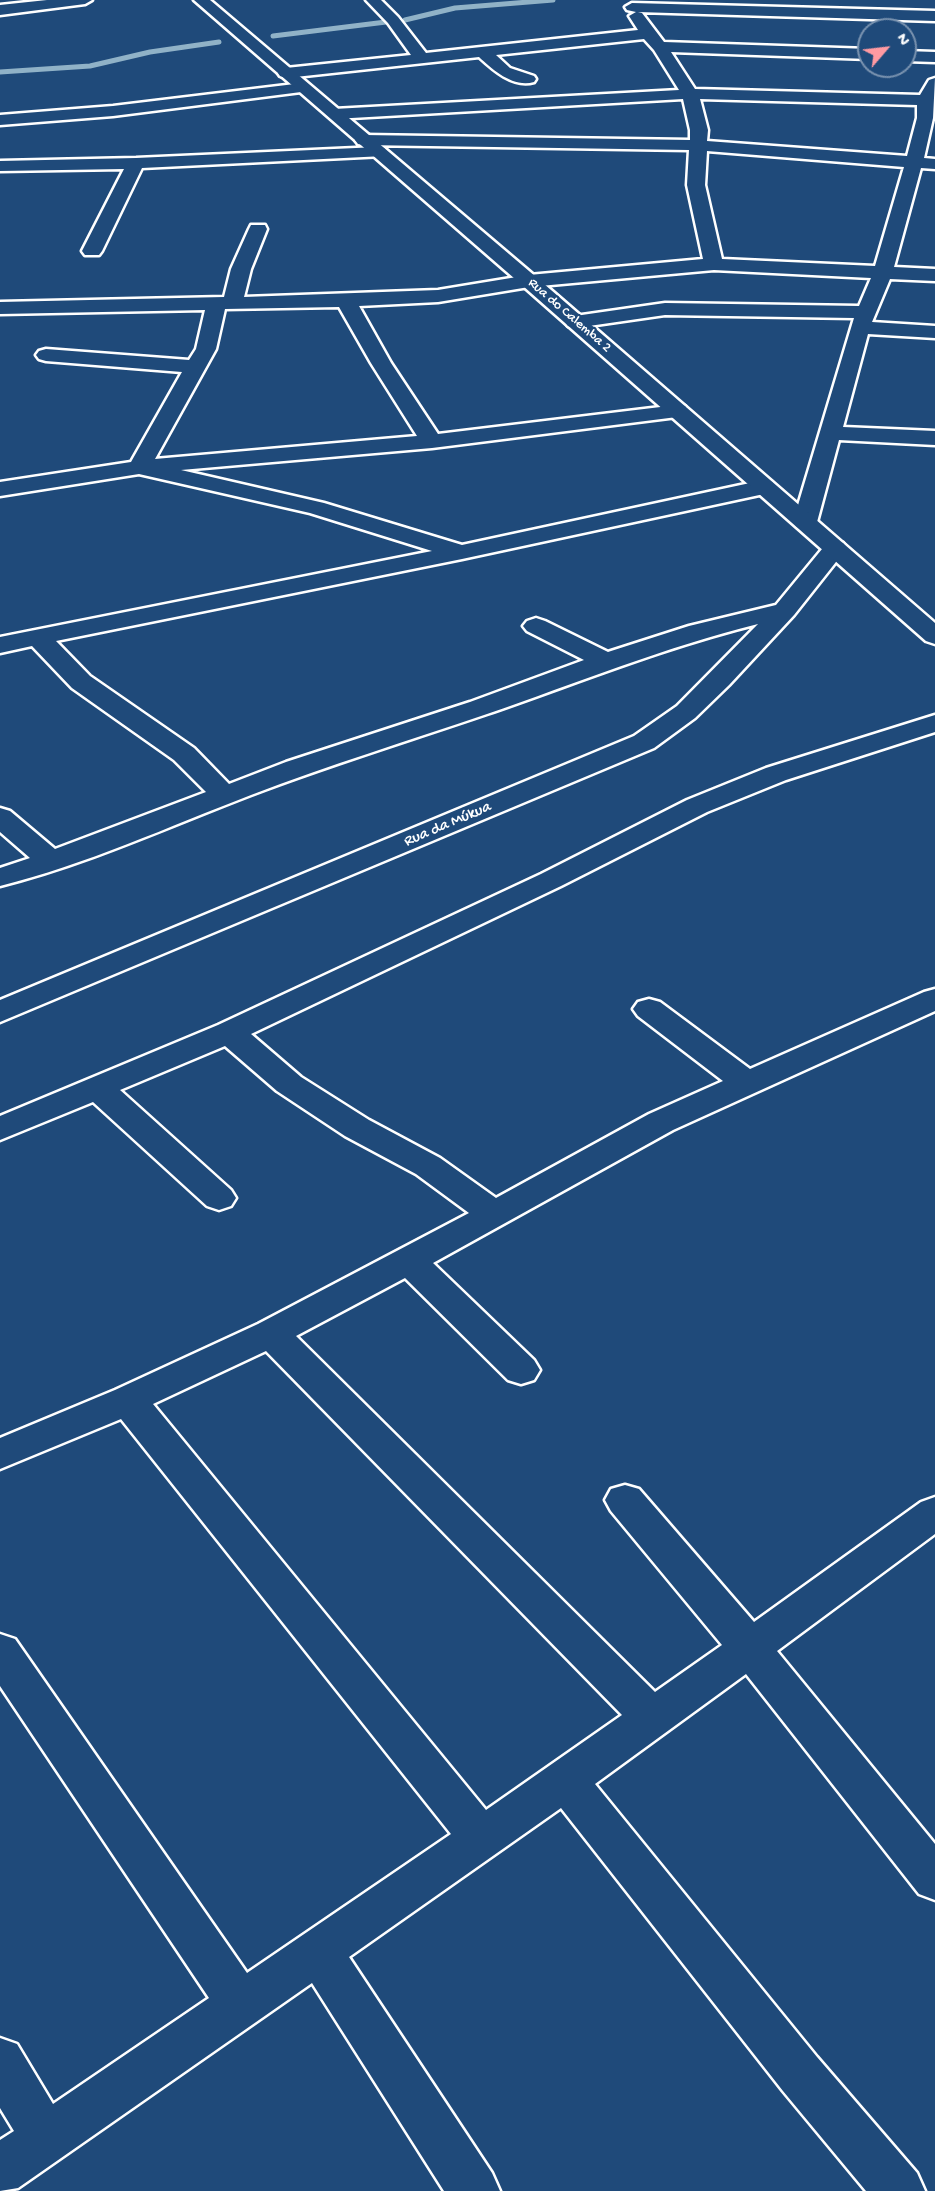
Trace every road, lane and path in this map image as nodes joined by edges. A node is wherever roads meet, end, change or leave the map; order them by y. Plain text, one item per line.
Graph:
1 (85, 0) edge
2 (201, 0) edge
3 (373, 0) edge
4 (628, 3) edge
5 (0, 10) edge
6 (935, 16) edge
7 (648, 34) junction
8 (660, 47) junction
9 (482, 51) junction
10 (857, 54) edge
11 (917, 56) edge
12 (421, 57) junction
13 (935, 57) edge
14 (286, 73) junction
15 (528, 79) dead end
16 (303, 88) junction
17 (690, 94) junction
18 (930, 105) edge
19 (334, 114) junction
20 (0, 120) edge
21 (364, 140) junction
22 (697, 145) junction
23 (378, 152) junction
24 (914, 162) junction
25 (136, 163) junction
26 (935, 164) edge
27 (0, 166) edge
28 (258, 229) dead end
29 (92, 251) dead end
30 (714, 264) junction
31 (883, 271) junction
32 (935, 275) edge
33 (529, 281) junction
34 (346, 301) junction
35 (224, 303) junction
36 (0, 308) edge
37 (863, 320) junction
38 (575, 322) junction
39 (935, 332) edge
40 (46, 355) dead end
41 (194, 367) junction
42 (678, 411) junction
43 (831, 433) junction
44 (935, 438) edge
45 (432, 441) junction
46 (139, 467) junction
47 (765, 487) junction
48 (0, 489) edge
49 (805, 522) junction
50 (835, 548) junction
51 (462, 552) junction
52 (785, 610) junction
53 (536, 626) dead end
54 (935, 636) edge
55 (38, 638) junction
56 (0, 645) edge
57 (606, 661) junction
58 (935, 723) edge
59 (226, 796) junction
60 (0, 817) edge
61 (51, 861) junction
62 (0, 877) edge
63 (935, 999) edge
64 (649, 1009) dead end
65 (0, 1012) edge
66 (229, 1032) junction
67 (747, 1083) junction
68 (98, 1088) junction
69 (0, 1129) edge
70 (219, 1198) dead end
71 (495, 1214) junction
72 (409, 1261) junction
73 (271, 1333) junction
74 (521, 1370) dead end
75 (128, 1400) junction
76 (0, 1454) edge
77 (625, 1500) dead end
78 (935, 1513) edge
79 (751, 1649) junction
80 (0, 1651) edge
81 (652, 1717) junction
82 (565, 1780) junction
83 (481, 1838) junction
84 (935, 1879) edge
85 (319, 1952) junction
86 (241, 2004) junction
87 (0, 2061) edge
88 (46, 2139) junction
89 (0, 2170) edge
90 (474, 2191) edge
91 (899, 2191) edge

1 - 5 street
2 - 14 street, Rua do Calemba 2
3 - 12 street
4 - 6 street
4 - 7 street
7 - 8 street
7 - 9 street
8 - 10 street
8 - 17 street
9 - 12 street
9 - 15 street
11 - 13 street
12 - 14 street
14 - 16 street, Rua do Calemba 2
16 - 19 street, Rua do Calemba 2
16 - 20 street
17 - 18 street
17 - 19 street
17 - 22 street
18 - 24 street
19 - 21 street, Rua do Calemba 2
21 - 22 street
21 - 23 street, Rua do Calemba 2
22 - 24 street
22 - 30 street
23 - 25 street
23 - 33 street, Rua do Calemba 2
24 - 26 street
24 - 31 street
25 - 27 street
25 - 29 street
28 - 35 street
30 - 31 street
30 - 33 street
31 - 32 street
31 - 37 street
33 - 34 street
33 - 38 street, Rua do Calemba 2
34 - 35 street
34 - 45 street
35 - 36 street
35 - 41 street
37 - 38 street
37 - 39 street
37 - 43 street
38 - 42 street, Rua do Calemba 2
40 - 41 street
41 - 46 street
42 - 45 street
42 - 47 street, Rua do Calemba 2
43 - 44 street
43 - 49 street
45 - 46 street
46 - 48 street
46 - 51 street
47 - 49 street, Rua do Calemba 2
47 - 51 street
49 - 50 street, Rua do Calemba 2
50 - 52 street, Rua da Múkua
50 - 54 street, Rua do Calemba 2
51 - 55 street
52 - 57 street
52 - 65 street, Rua da Múkua
53 - 57 street
55 - 56 street
55 - 59 street
57 - 59 street
58 - 66 street
59 - 61 street
60 - 61 street
61 - 62 street
63 - 67 street
64 - 67 street
66 - 68 street
66 - 71 street
67 - 71 street
68 - 69 street
68 - 70 street
71 - 72 street
72 - 73 street
72 - 74 street
73 - 75 street
73 - 81 street
75 - 76 street
75 - 83 street
77 - 79 street
78 - 79 street
79 - 81 street
79 - 84 street
80 - 86 street
81 - 82 street
82 - 83 street
82 - 91 street
83 - 85 street
85 - 86 street
85 - 90 street
86 - 88 street
87 - 88 street
88 - 89 street

